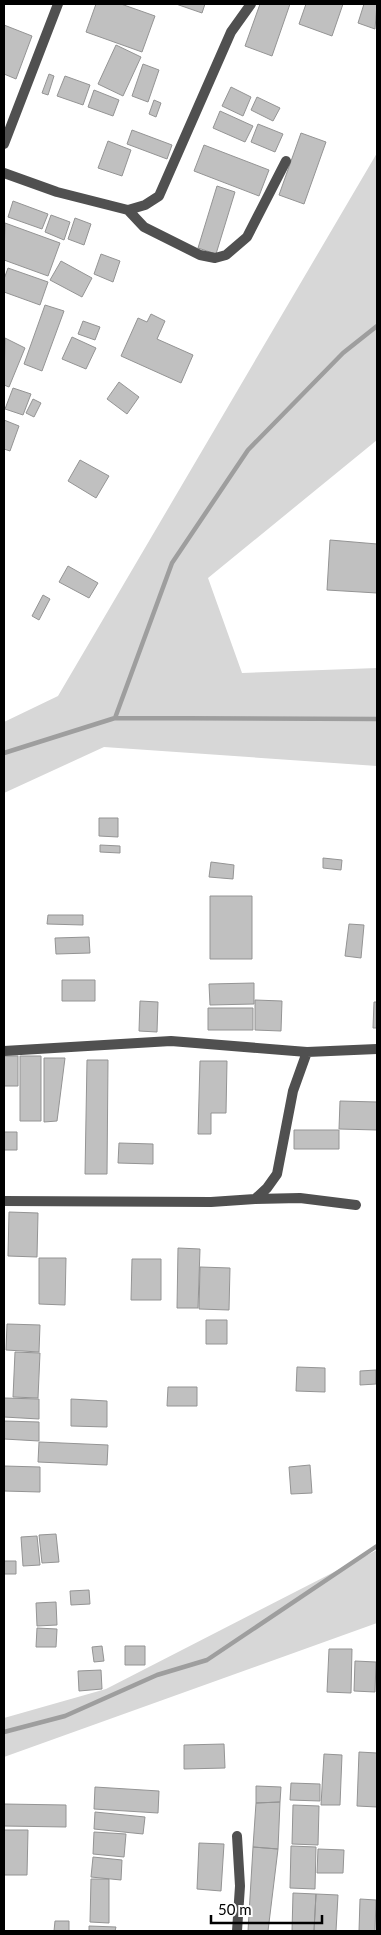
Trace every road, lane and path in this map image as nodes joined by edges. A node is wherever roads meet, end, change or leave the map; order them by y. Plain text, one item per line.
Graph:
1 (58, 4) edge
2 (251, 4) edge
3 (4, 144) edge
4 (286, 161) dead end
5 (4, 173) edge
6 (128, 210) junction
7 (377, 1050) edge
8 (4, 1051) edge
9 (307, 1052) junction
10 (255, 1199) junction
11 (4, 1202) edge
12 (356, 1205) dead end
13 (237, 1836) dead end
14 (237, 1931) edge

1 - 3 street
2 - 6 street
4 - 6 street
5 - 6 street
7 - 9 street
8 - 9 street
9 - 10 street
10 - 11 street
10 - 12 street
13 - 14 street

